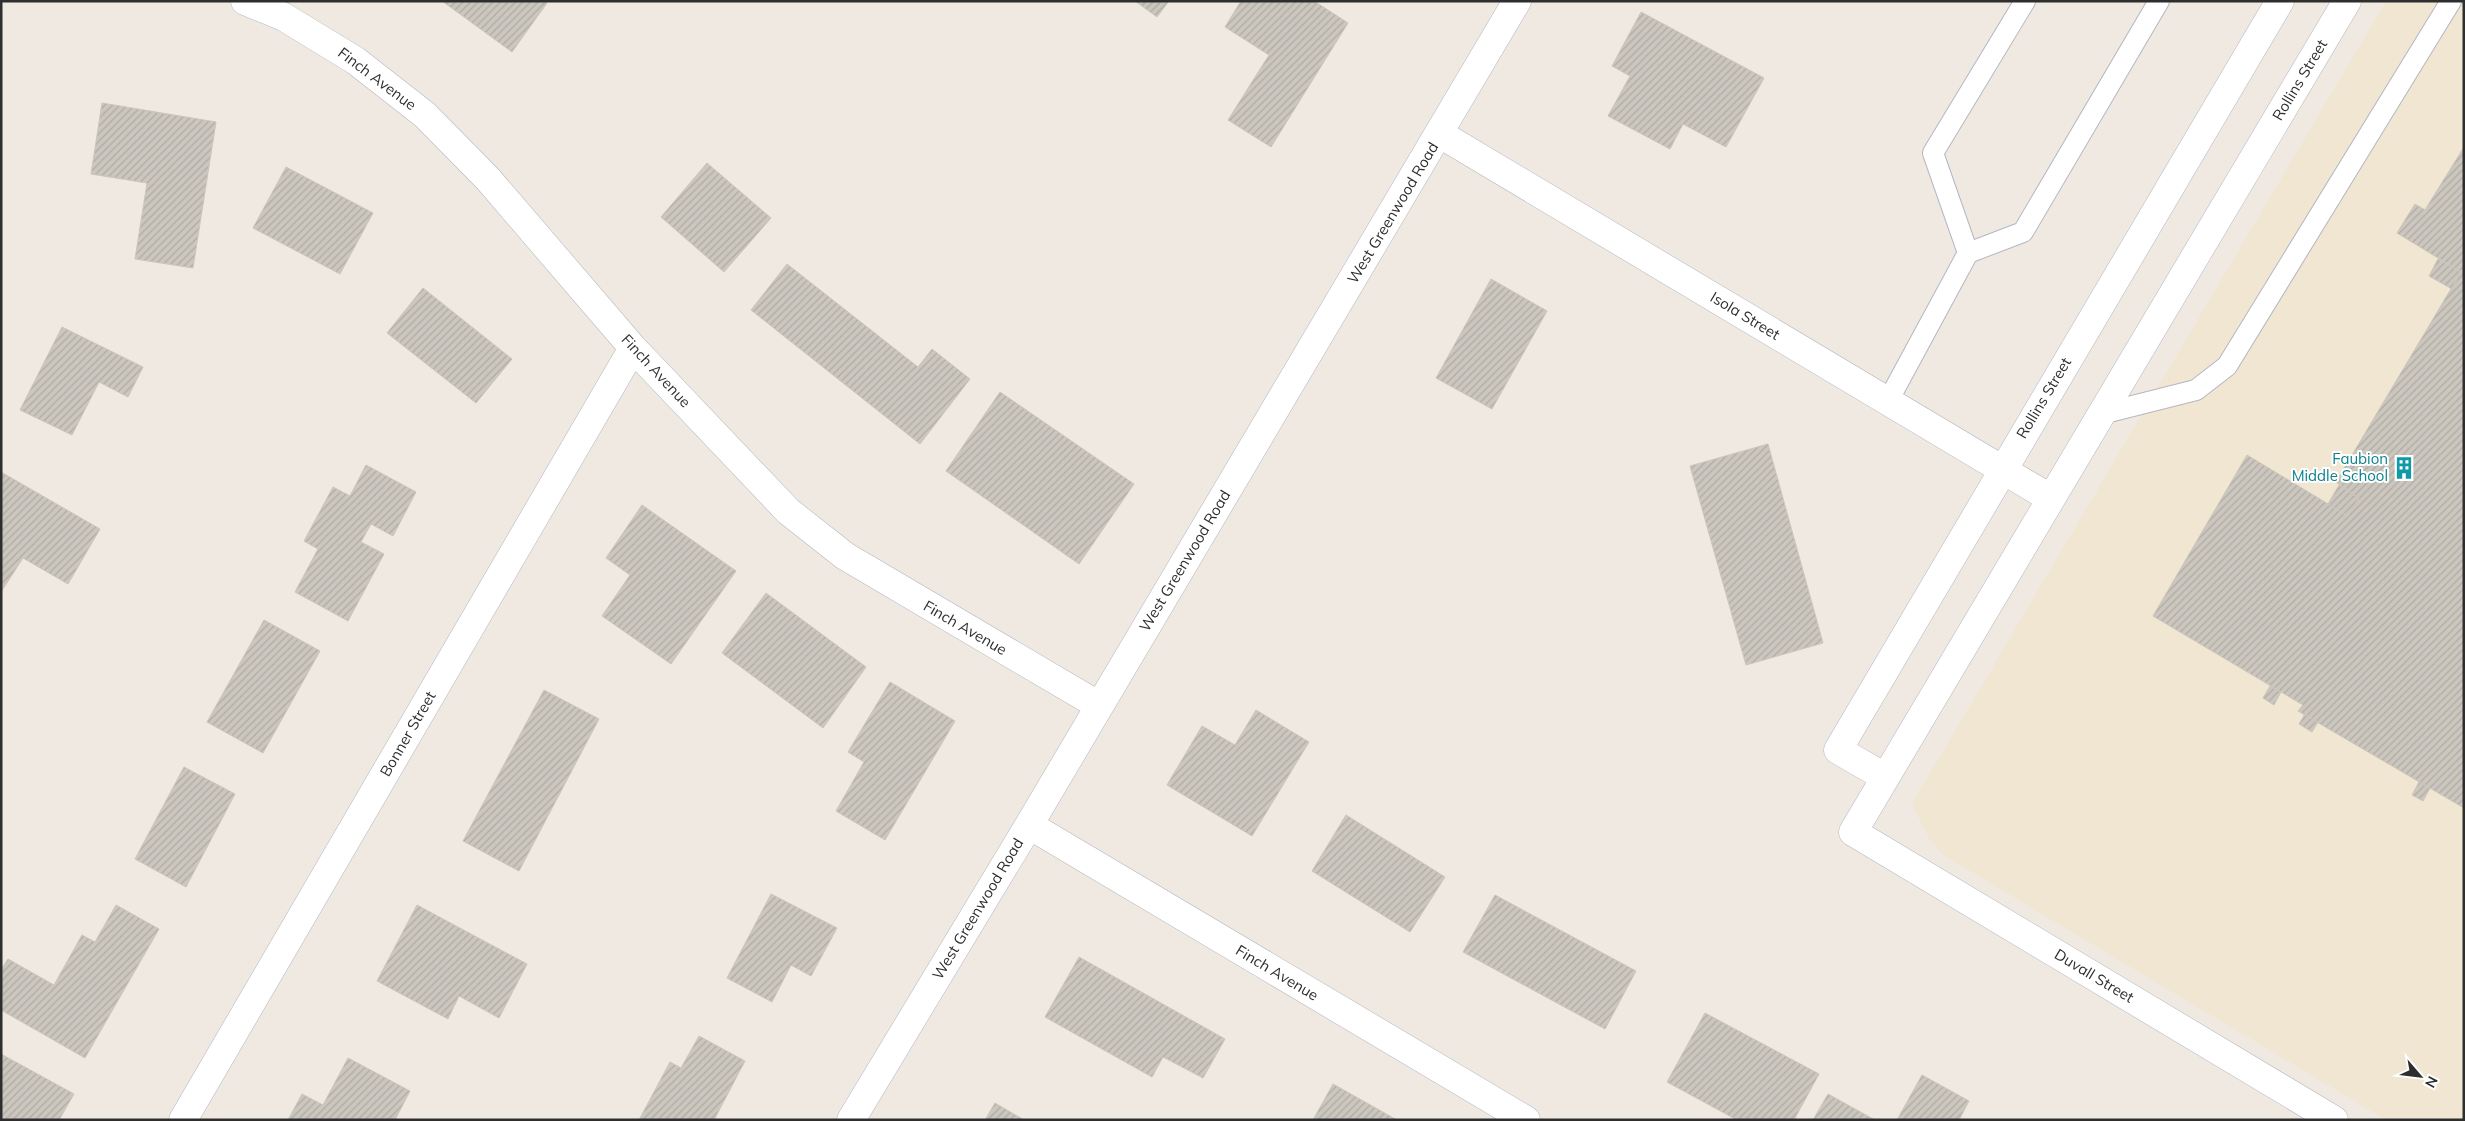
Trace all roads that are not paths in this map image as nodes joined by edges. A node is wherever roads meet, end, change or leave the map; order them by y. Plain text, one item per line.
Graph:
1 (245, 1) edge
2 (1517, 1) edge
3 (2025, 1) edge
4 (2159, 1) edge
5 (2280, 1) edge
6 (2347, 1) edge
7 (2451, 1) edge
8 (1440, 134) junction
9 (1968, 253) junction
10 (633, 348) junction
11 (1888, 401) junction
12 (2101, 414) junction
13 (2002, 469) junction
14 (2050, 498) junction
15 (1098, 705) junction
16 (1886, 777) junction
17 (1028, 825) junction
18 (1853, 832) joint
19 (183, 1120) edge
20 (851, 1120) edge
21 (1526, 1120) edge
22 (2334, 1120) edge

1 - 10 street, Finch Avenue
2 - 8 street, West Greenwood Road
3 - 9 lane
4 - 9 lane
5 - 13 street, Rollins Street
6 - 12 street, Rollins Street
7 - 12 lane
8 - 11 street, Isola Street
8 - 15 street, West Greenwood Road
9 - 11 lane
10 - 15 street, Finch Avenue
10 - 19 street, Bonner Street
11 - 13 street, Isola Street
12 - 14 street, Rollins Street
13 - 14 street, Isola Street
13 - 16 street, Rollins Street
14 - 16 street, Rollins Street
15 - 17 street, West Greenwood Road
16 - 18 street, Rollins Street
17 - 20 street, West Greenwood Road
17 - 21 street, Finch Avenue
18 - 22 street, Duvall Street

